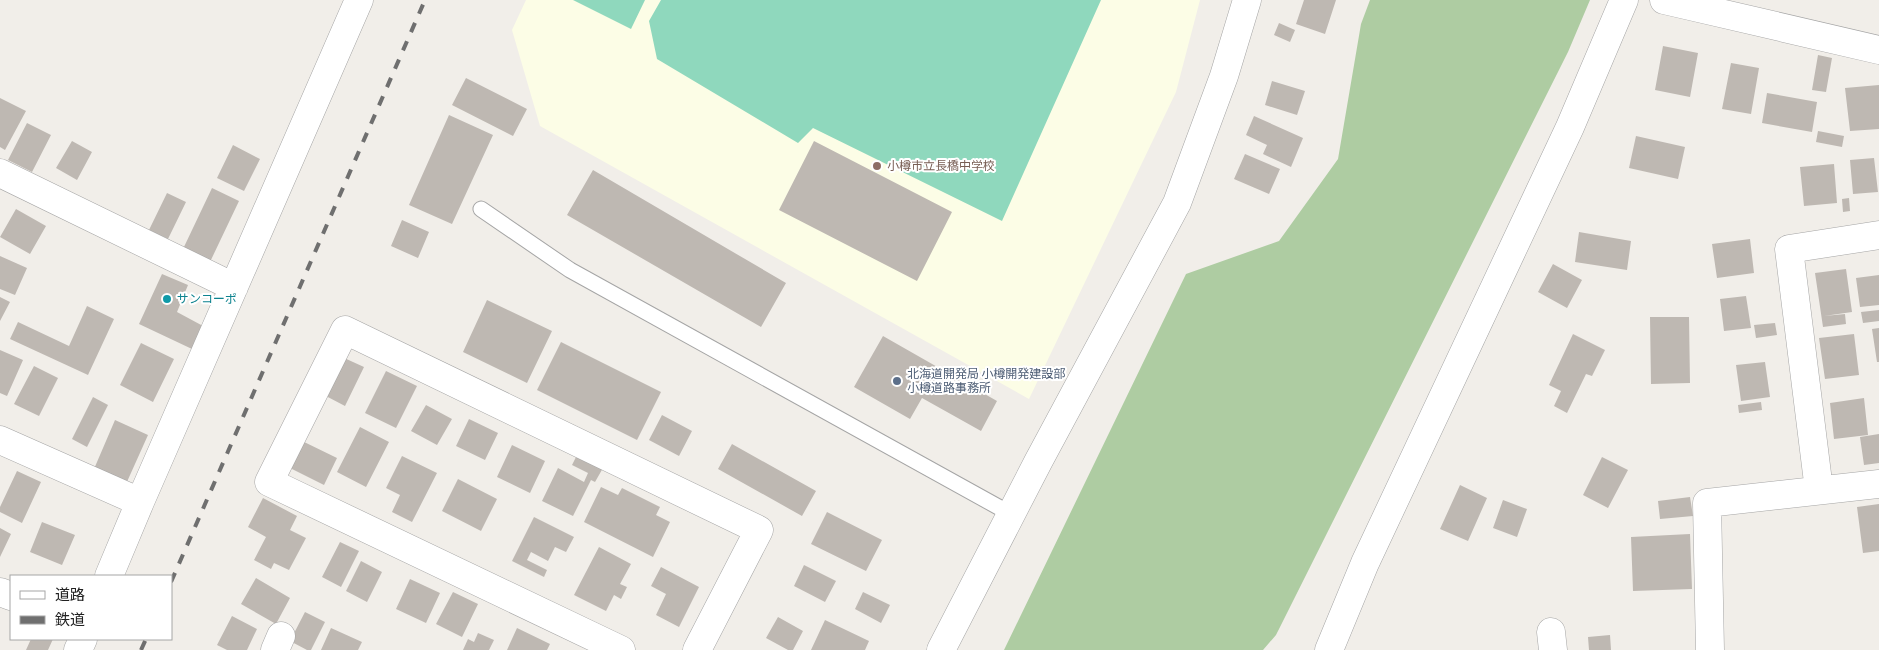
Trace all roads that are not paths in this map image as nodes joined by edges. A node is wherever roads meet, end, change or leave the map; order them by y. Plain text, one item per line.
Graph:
1 (359, 0) edge
2 (1247, 0) edge
3 (1624, 0) edge
4 (1664, 0) edge
5 (1879, 50) edge
6 (0, 173) edge
7 (481, 209) dead end
8 (1879, 235) edge
9 (234, 287) junction
10 (0, 440) edge
11 (1879, 484) edge
12 (1819, 490) junction
13 (140, 502) junction
14 (1011, 514) junction
15 (109, 575) edge
16 (1328, 646) edge
17 (621, 650) edge
18 (697, 650) edge
19 (941, 650) edge
20 (1710, 650) edge

1 - 9 street
2 - 14 street
3 - 16 street
4 - 5 street
6 - 9 street
7 - 14 lane
8 - 12 street
9 - 13 street
10 - 13 street
11 - 12 street
12 - 20 street
13 - 15 street
14 - 19 street
17 - 18 street

